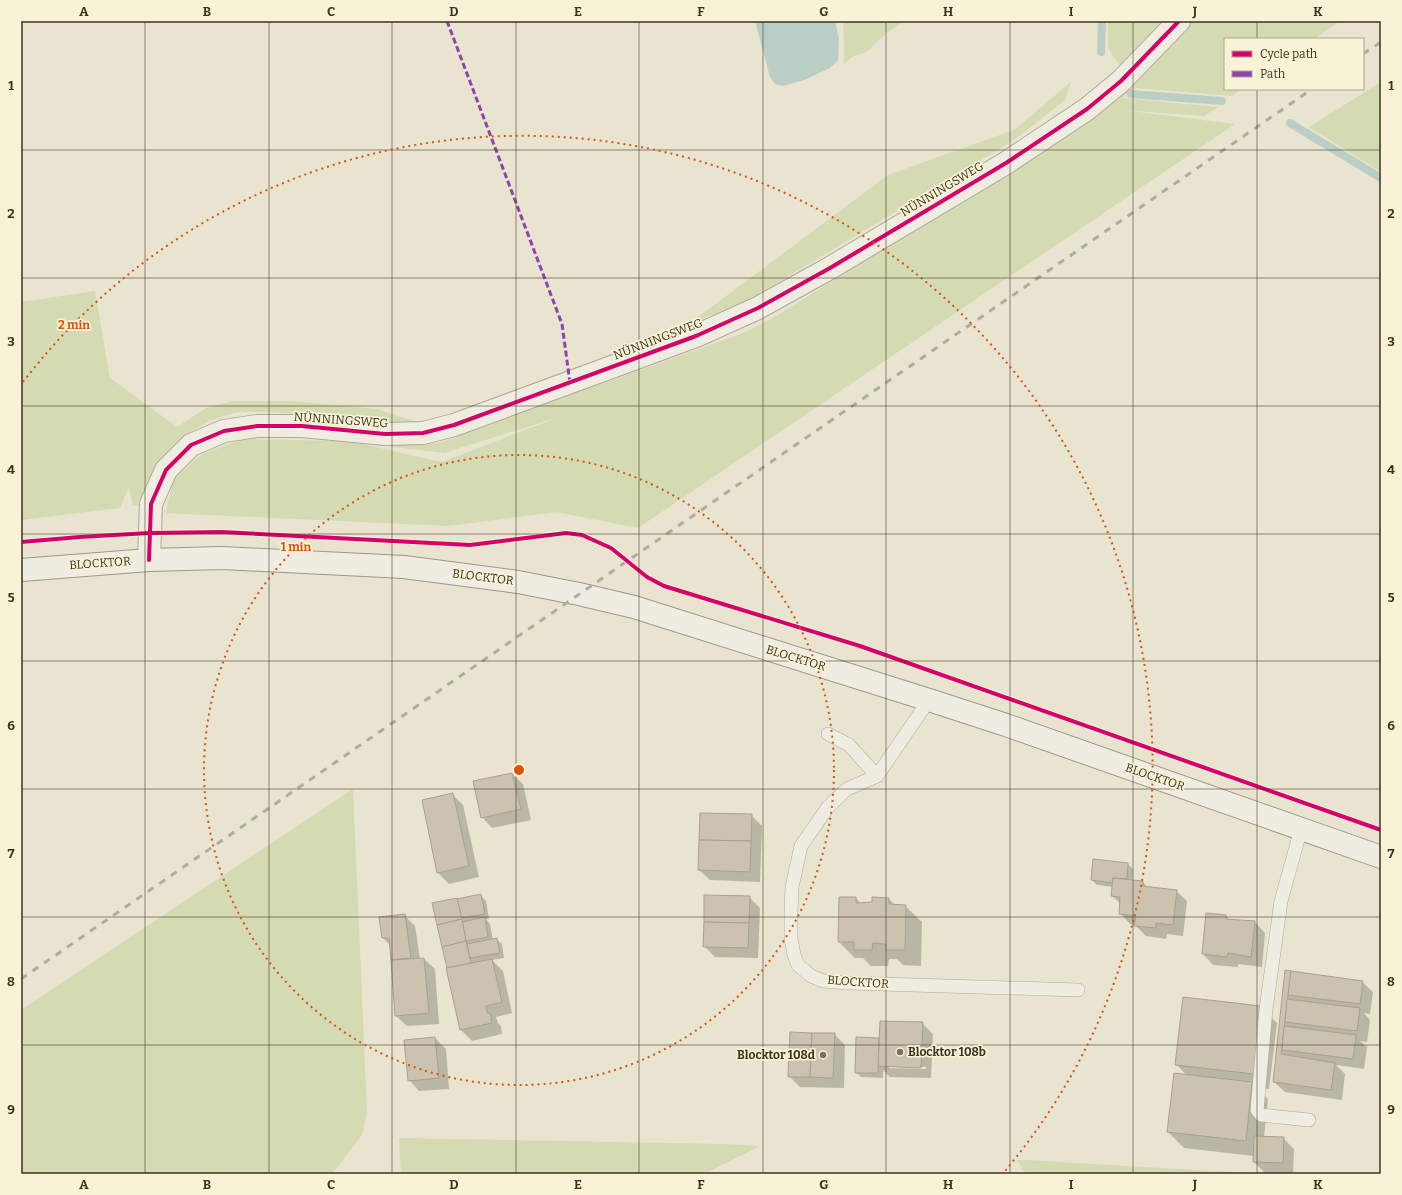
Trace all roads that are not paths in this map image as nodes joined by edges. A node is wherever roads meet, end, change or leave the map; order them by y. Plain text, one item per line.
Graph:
1 (1178, 21) edge
2 (149, 560) junction
3 (21, 570) edge
4 (929, 700) junction
5 (828, 734) dead end
6 (877, 776) junction
7 (1301, 829) junction
8 (1381, 857) edge
9 (1078, 990) dead end
10 (1310, 1120) dead end

1 - 2 main road, NÜNNINGSWEG
2 - 3 main road, BLOCKTOR
2 - 4 main road, BLOCKTOR
4 - 6 lane
4 - 7 main road, BLOCKTOR
5 - 6 lane
6 - 9 lane, BLOCKTOR
7 - 8 main road, BLOCKTOR
7 - 10 lane

